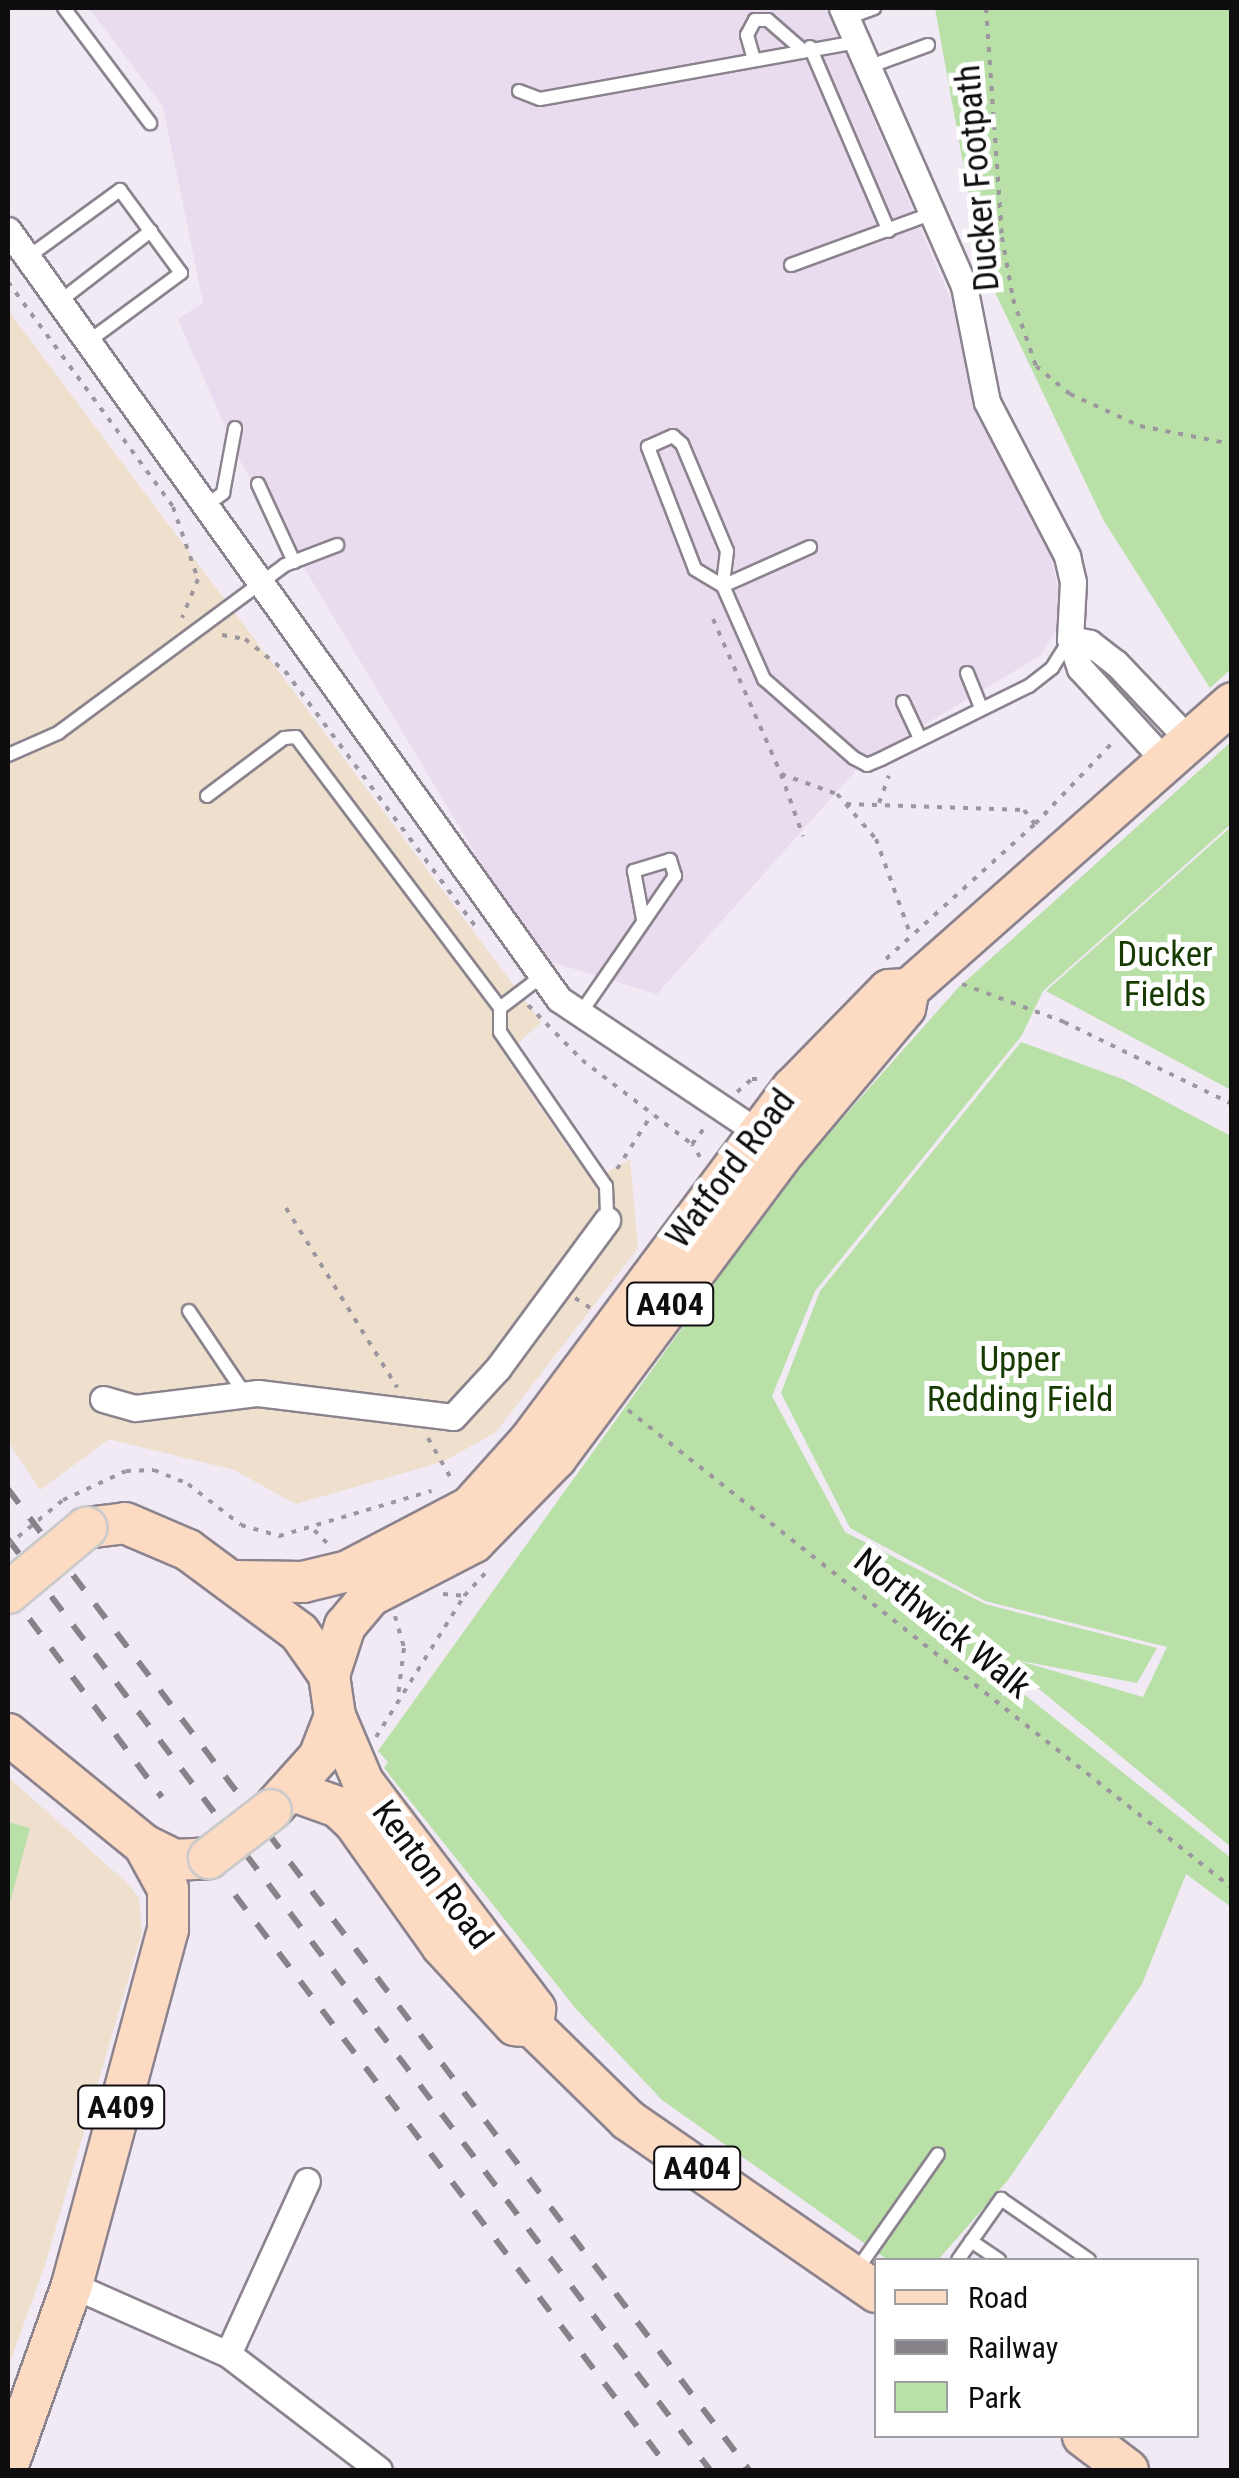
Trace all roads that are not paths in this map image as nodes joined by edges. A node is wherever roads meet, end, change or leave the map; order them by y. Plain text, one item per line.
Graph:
1 (64, 8) edge
2 (874, 8) edge
3 (849, 22) edge
4 (928, 46) dead end
5 (805, 47) junction
6 (753, 56) junction
7 (868, 68) junction
8 (519, 91) dead end
9 (150, 123) dead end
10 (930, 214) junction
11 (8, 230) edge
12 (889, 231) junction
13 (151, 232) junction
14 (28, 257) junction
15 (792, 265) dead end
16 (60, 301) junction
17 (90, 340) junction
18 (234, 428) dead end
19 (258, 484) dead end
20 (202, 509) junction
21 (336, 544) dead end
22 (810, 547) dead end
23 (294, 562) junction
24 (257, 586) junction
25 (722, 586) junction
26 (1070, 639) junction
27 (968, 674) dead end
28 (903, 702) dead end
29 (1232, 703) edge
30 (981, 707) junction
31 (918, 736) junction
32 (1177, 750) junction
33 (8, 756) edge
34 (208, 796) dead end
35 (643, 919) junction
36 (542, 976) junction
37 (500, 1008) junction
38 (579, 1015) junction
39 (770, 1141) junction
40 (606, 1220) joint
41 (189, 1311) dead end
42 (244, 1392) junction
43 (103, 1399) dead end
44 (236, 1582) junction
45 (8, 1593) edge
46 (329, 1675) junction
47 (335, 1716) junction
48 (8, 1734) edge
49 (282, 1801) junction
50 (144, 1845) junction
51 (210, 1858) junction
52 (168, 1929) junction
53 (532, 2027) junction
54 (938, 2154) dead end
55 (307, 2181) dead end
56 (971, 2241) junction
57 (879, 2258) edge
58 (959, 2258) edge
59 (996, 2258) edge
60 (1086, 2258) edge
61 (864, 2284) edge
62 (72, 2285) junction
63 (228, 2354) junction
64 (1086, 2438) edge
65 (8, 2465) edge
66 (379, 2470) edge
67 (1128, 2470) edge

1 - 9 lane
2 - 3 lane
3 - 5 lane
3 - 7 street
4 - 7 lane
5 - 6 lane
5 - 6 lane
5 - 12 lane
6 - 8 lane
7 - 10 street
10 - 12 lane
10 - 26 street
11 - 14 street
12 - 15 lane
13 - 14 lane
13 - 16 lane
13 - 17 lane
14 - 16 street
16 - 17 street
17 - 20 street
18 - 20 lane
19 - 23 lane
20 - 24 street
21 - 23 lane
22 - 25 lane
23 - 24 lane
24 - 33 lane
24 - 36 street
25 - 25 lane
25 - 31 lane
26 - 30 lane
26 - 32 street
27 - 30 lane
28 - 31 lane
29 - 32 main road, Watford Road / A404
30 - 31 lane
32 - 39 main road, Watford Road / A404
34 - 37 lane
35 - 35 lane
35 - 38 lane
36 - 37 lane
36 - 38 street
37 - 40 lane
38 - 39 street
39 - 44 main road, Watford Road / A404
39 - 46 main road, Watford Road / A404
40 - 42 street
41 - 42 lane
42 - 43 street
44 - 45 main road, bridge
44 - 46 main road
46 - 47 main road, Kenton Road
47 - 49 main road
47 - 53 main road, Kenton Road / A404
48 - 50 main road
49 - 51 main road, bridge
49 - 53 main road, Kenton Road / A404
50 - 51 main road
50 - 52 main road, A409
51 - 52 main road, A409
52 - 62 main road, A409
53 - 61 main road, Kenton Road / A404
54 - 57 lane
55 - 63 street
56 - 58 lane
56 - 59 lane
56 - 60 lane
62 - 63 street
62 - 65 main road, A409
63 - 66 street
64 - 67 main road

